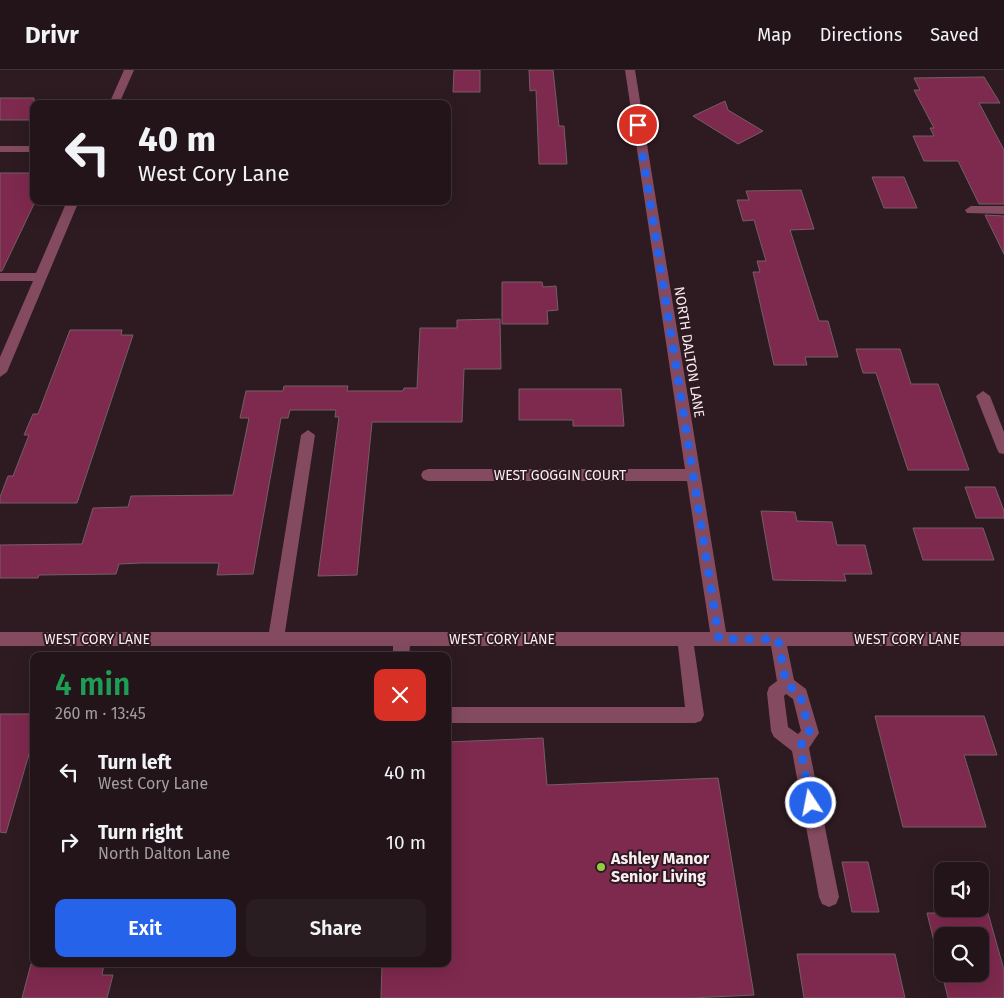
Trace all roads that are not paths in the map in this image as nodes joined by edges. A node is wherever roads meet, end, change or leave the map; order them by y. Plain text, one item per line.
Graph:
1 (129, 70) edge
2 (630, 70) edge
3 (116, 100) edge
4 (0, 149) edge
5 (30, 149) edge
6 (71, 205) edge
7 (971, 210) dead end
8 (1004, 210) edge
9 (0, 277) edge
10 (40, 277) junction
11 (0, 372) edge
12 (983, 396) dead end
13 (308, 435) dead end
14 (1004, 449) edge
15 (428, 475) dead end
16 (693, 475) junction
17 (0, 639) edge
18 (276, 639) junction
19 (402, 639) junction
20 (685, 639) junction
21 (719, 639) junction
22 (778, 639) junction
23 (1004, 639) edge
24 (401, 652) edge
25 (786, 684) junction
26 (451, 715) edge
27 (800, 746) junction
28 (829, 898) dead end

1 - 3 street
2 - 16 street, NORTH DALTON LANE
4 - 5 street
6 - 10 street
7 - 8 street
9 - 10 street
10 - 11 street
12 - 14 street
13 - 18 street
15 - 16 street, WEST GOGGIN COURT
16 - 21 street, NORTH DALTON LANE
17 - 18 street, WEST CORY LANE
18 - 19 street, WEST CORY LANE
19 - 20 street, WEST CORY LANE
19 - 24 street
20 - 21 street, WEST CORY LANE
20 - 26 street
21 - 22 street, WEST CORY LANE
22 - 23 street, WEST CORY LANE
22 - 25 street
25 - 27 street
25 - 27 street
27 - 28 street

